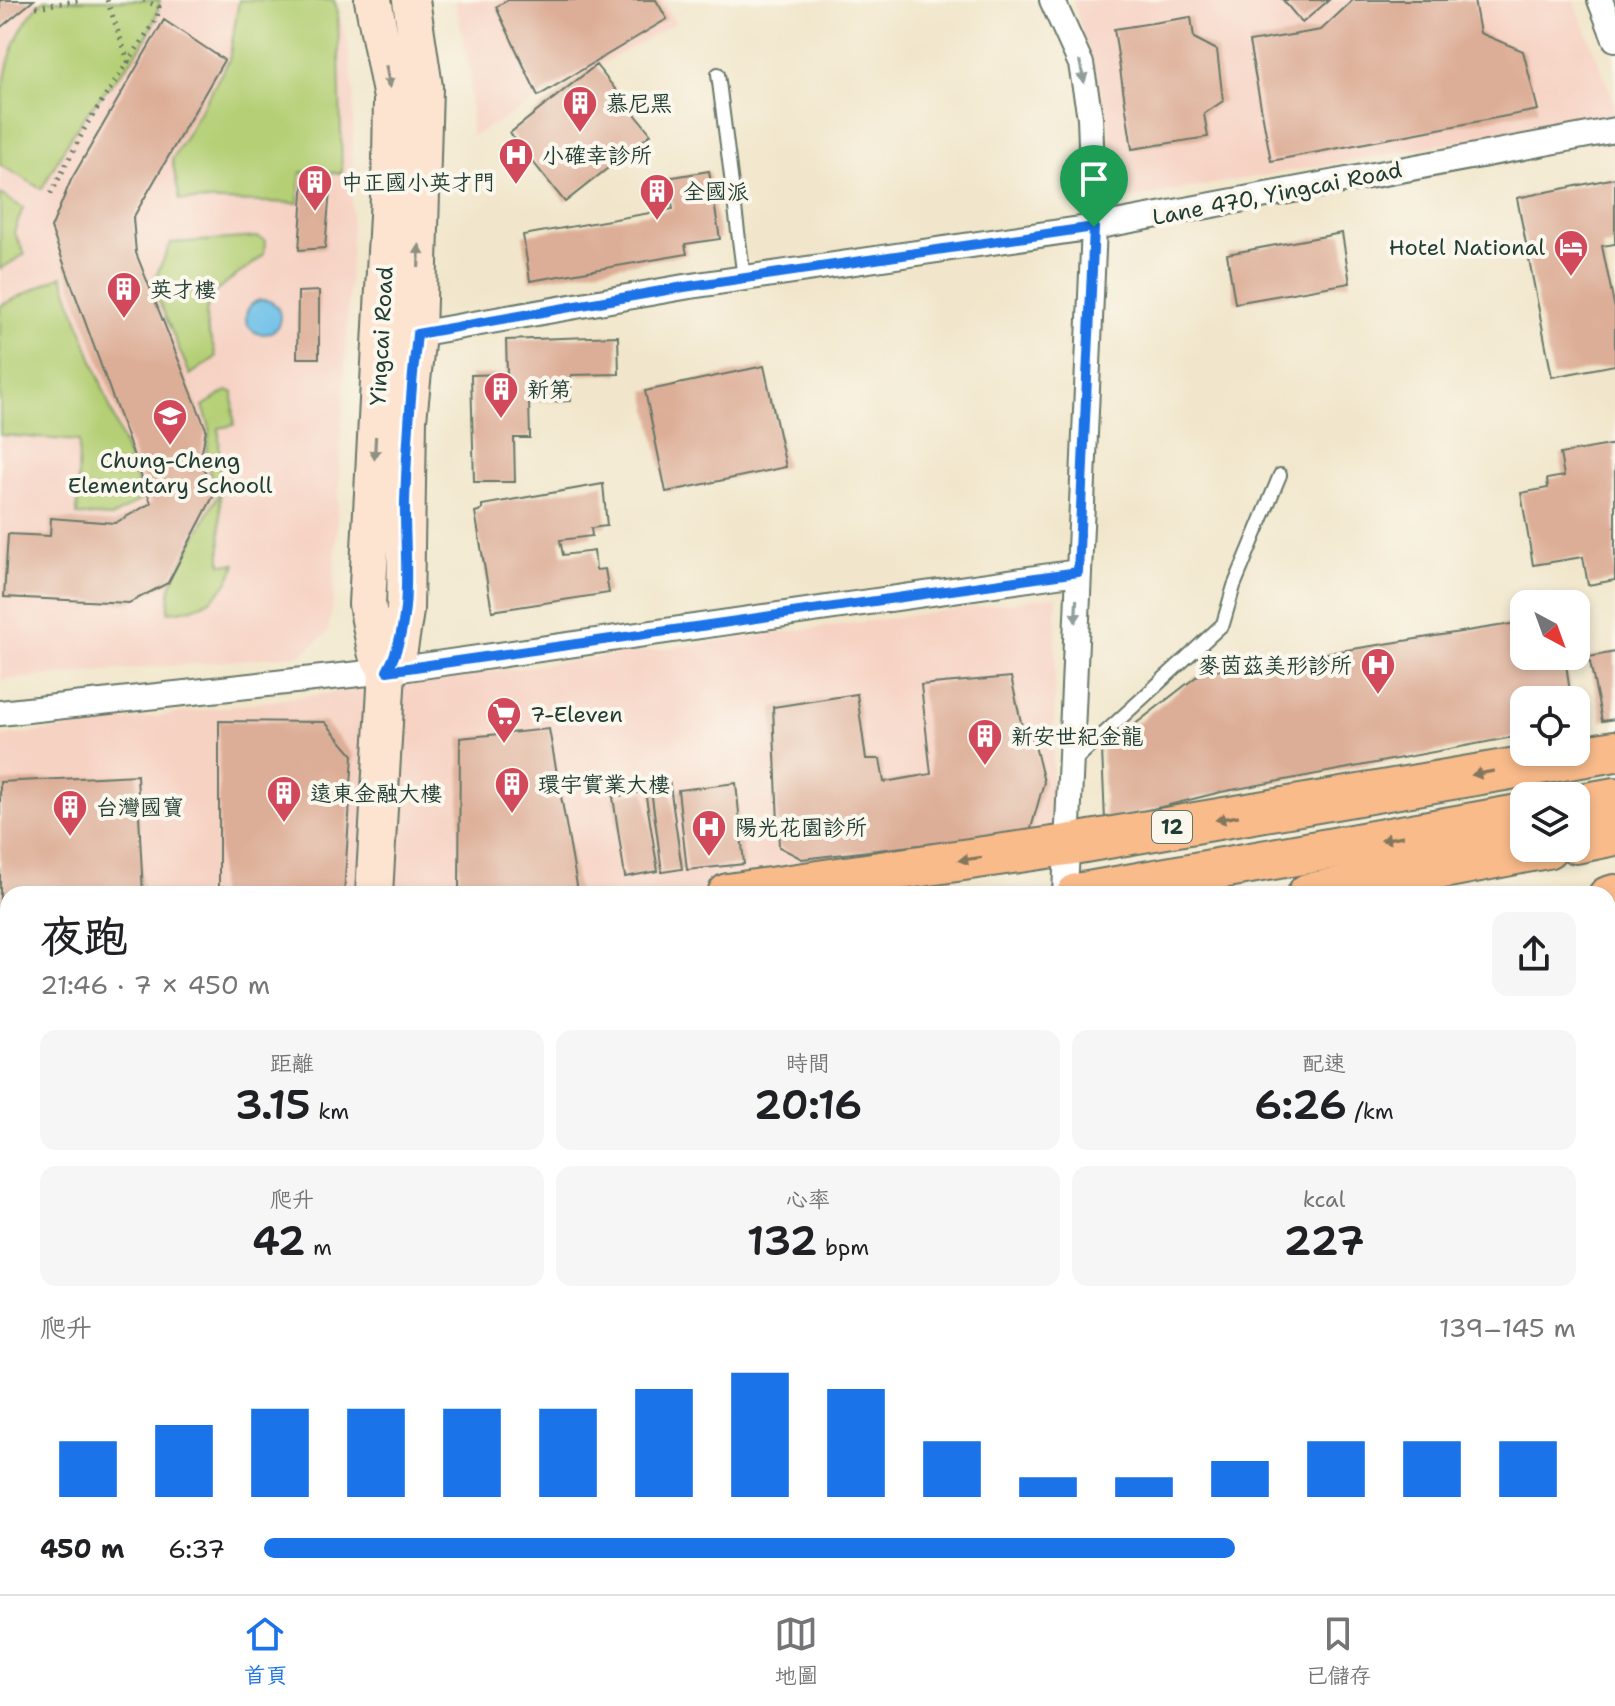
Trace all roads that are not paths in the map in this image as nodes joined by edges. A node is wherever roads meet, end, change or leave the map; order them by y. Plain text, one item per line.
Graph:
1 (373, 0) edge
2 (411, 0) edge
3 (1052, 0) edge
4 (1600, 0) edge
5 (1615, 39) edge
6 (718, 74) dead end
7 (1615, 130) edge
8 (1094, 227) junction
9 (744, 279) junction
10 (417, 334) junction
11 (1280, 475) dead end
12 (1078, 572) junction
13 (387, 671) junction
14 (0, 713) edge
15 (1615, 751) edge
16 (1069, 765) junction
17 (1615, 798) edge
18 (1590, 802) edge
19 (1510, 817) edge
20 (1615, 835) edge
21 (1590, 840) edge
22 (1067, 845) junction
23 (1510, 855) edge
24 (374, 886) edge
25 (783, 886) edge
26 (1065, 886) edge
27 (1122, 886) edge
28 (1350, 886) edge

1 -> 13 main road, Yingcai Road
10 -> 2 main road, Yingcai Road
3 -> 8 street
4 - 5 street
6 - 9 lane
7 - 8 street, Lane 470, Yingcai Road
8 - 9 street, Lane 470, Yingcai Road
8 - 12 street
9 - 10 street, Lane 470, Yingcai Road
10 - 13 main road, Yingcai Road
11 - 16 lane
12 - 13 street
12 -> 16 street
13 - 14 street
13 - 24 main road, Yingcai Road
15 -> 22 main road, 12
16 - 22 street
17 - 18 main road
19 -> 27 main road, 12
20 - 21 main road
22 -> 25 main road, 12
22 - 26 street
23 - 28 main road

